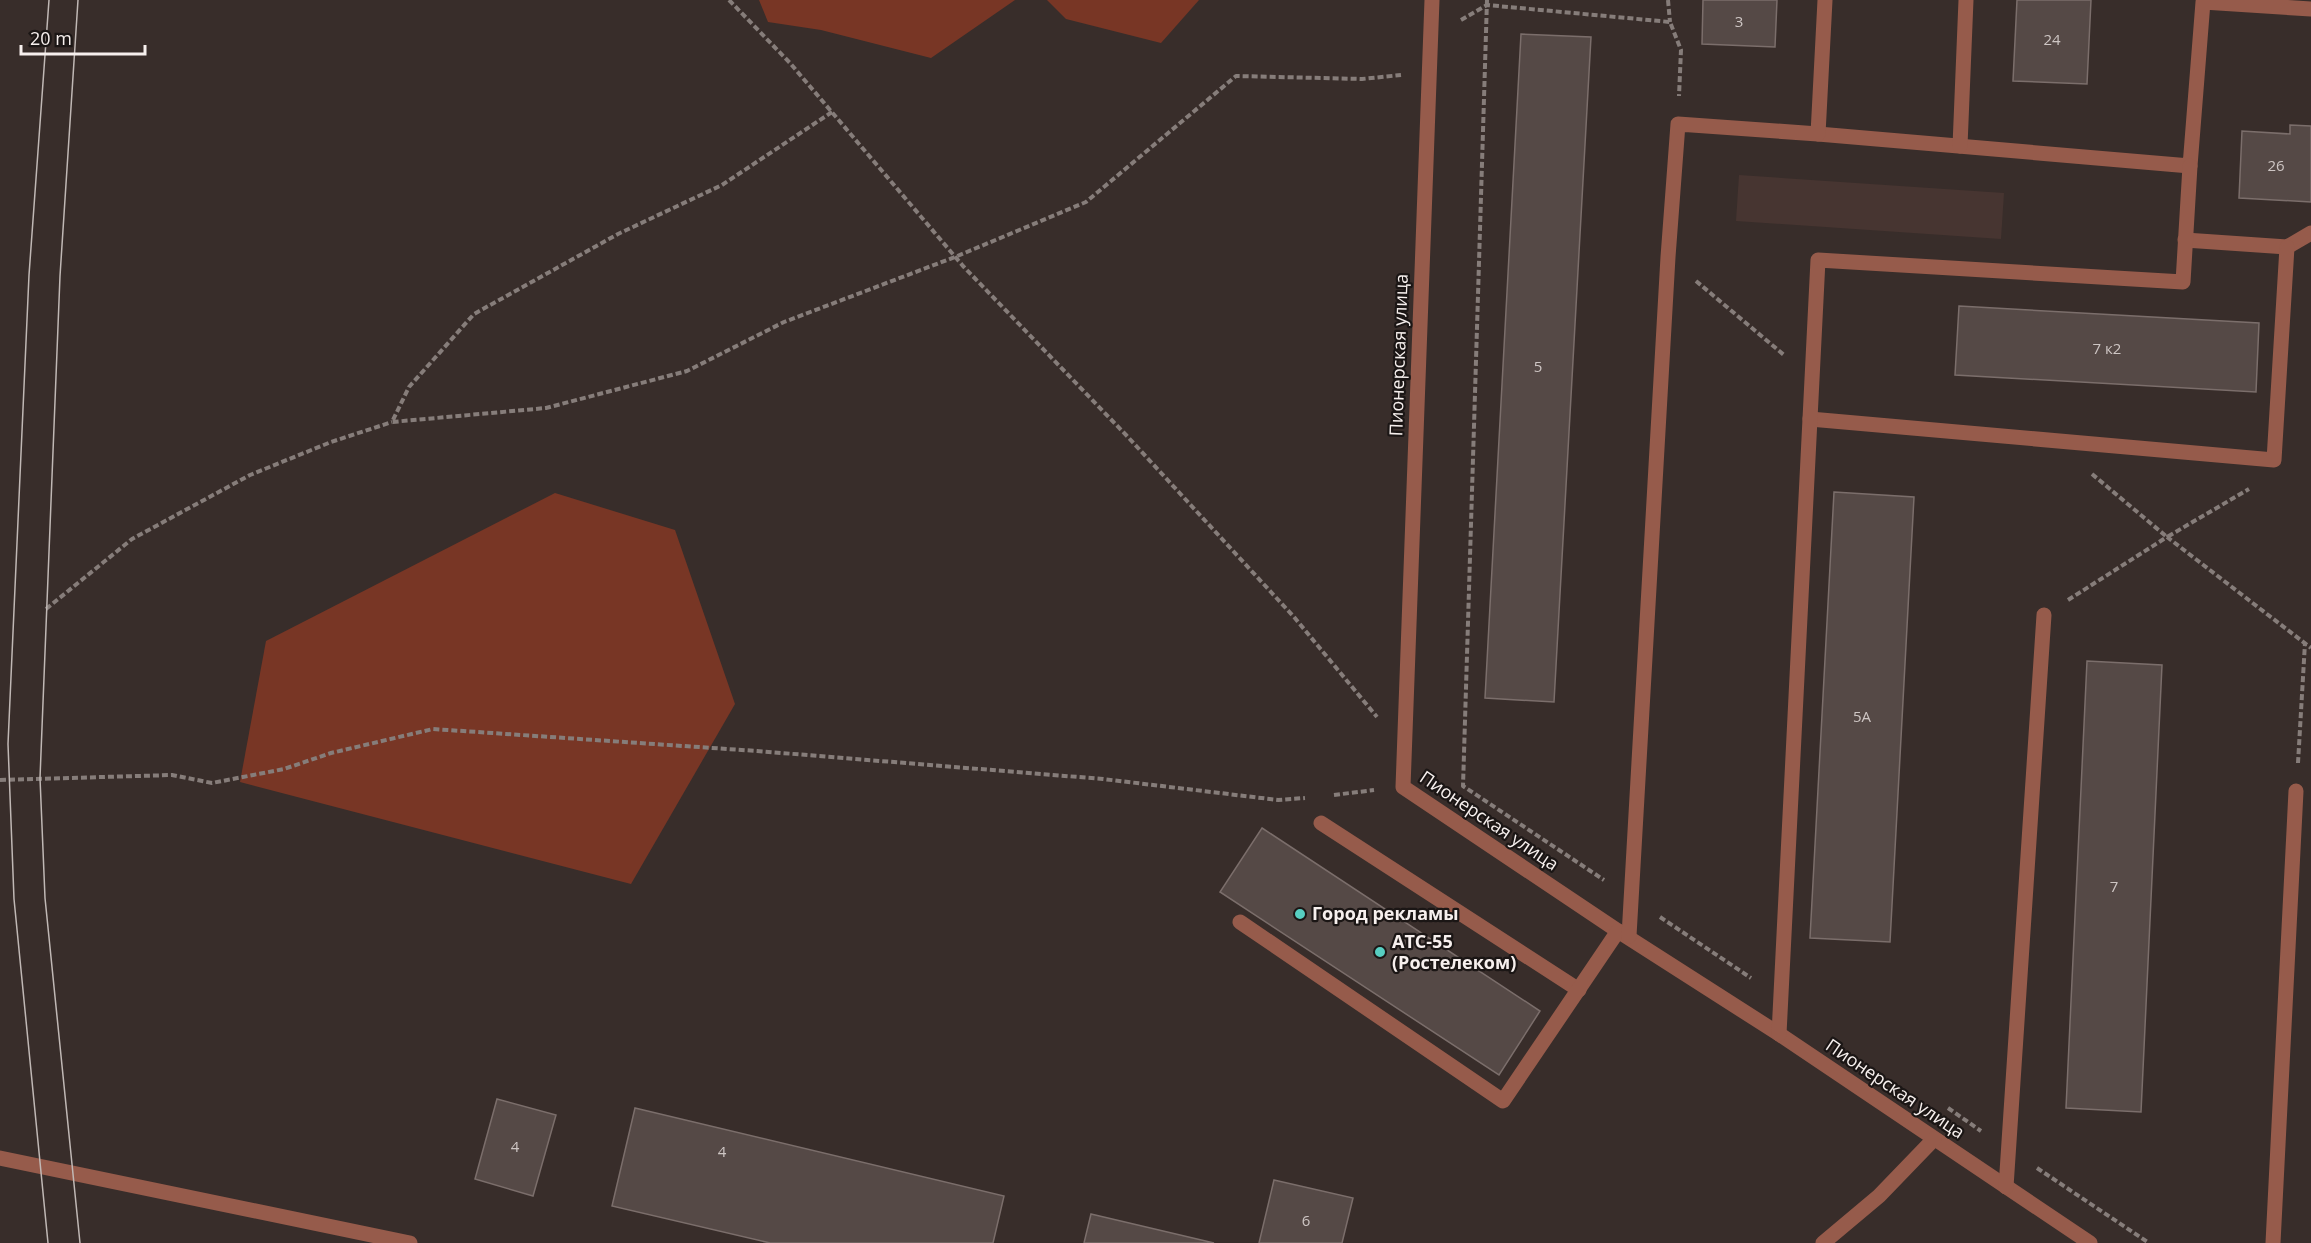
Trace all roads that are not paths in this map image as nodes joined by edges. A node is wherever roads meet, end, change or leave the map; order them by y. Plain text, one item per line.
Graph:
1 (1432, 0) edge
2 (1825, 0) edge
3 (1966, 0) edge
4 (2311, 9) edge
5 (1818, 134) junction
6 (1960, 146) junction
7 (2190, 166) junction
8 (2311, 233) edge
9 (2185, 240) junction
10 (2287, 247) junction
11 (1810, 419) junction
12 (2044, 615) road end
13 (2296, 791) road end
14 (1321, 823) dead end
15 (1240, 922) dead end
16 (1623, 934) junction
17 (1579, 990) junction
18 (1779, 1034) junction
19 (1934, 1139) junction
20 (0, 1158) edge
21 (2006, 1187) junction
22 (410, 1243) edge
23 (1822, 1243) edge
24 (2090, 1243) edge
25 (2273, 1243) edge

1 - 16 street, Пионерская улица
2 - 5 street
3 - 6 street
4 - 7 street
5 - 6 street
5 - 16 street
6 - 7 street
7 - 9 street
8 - 10 street
9 - 10 street
9 - 11 street
10 - 11 street
11 - 18 street
12 - 21 street
13 - 25 street
14 - 17 street
15 - 17 street
16 - 17 street
16 - 18 street, Пионерская улица
18 - 19 street, Пионерская улица
19 - 21 street, Пионерская улица
19 - 23 street
20 - 22 street
21 - 24 street, Пионерская улица

